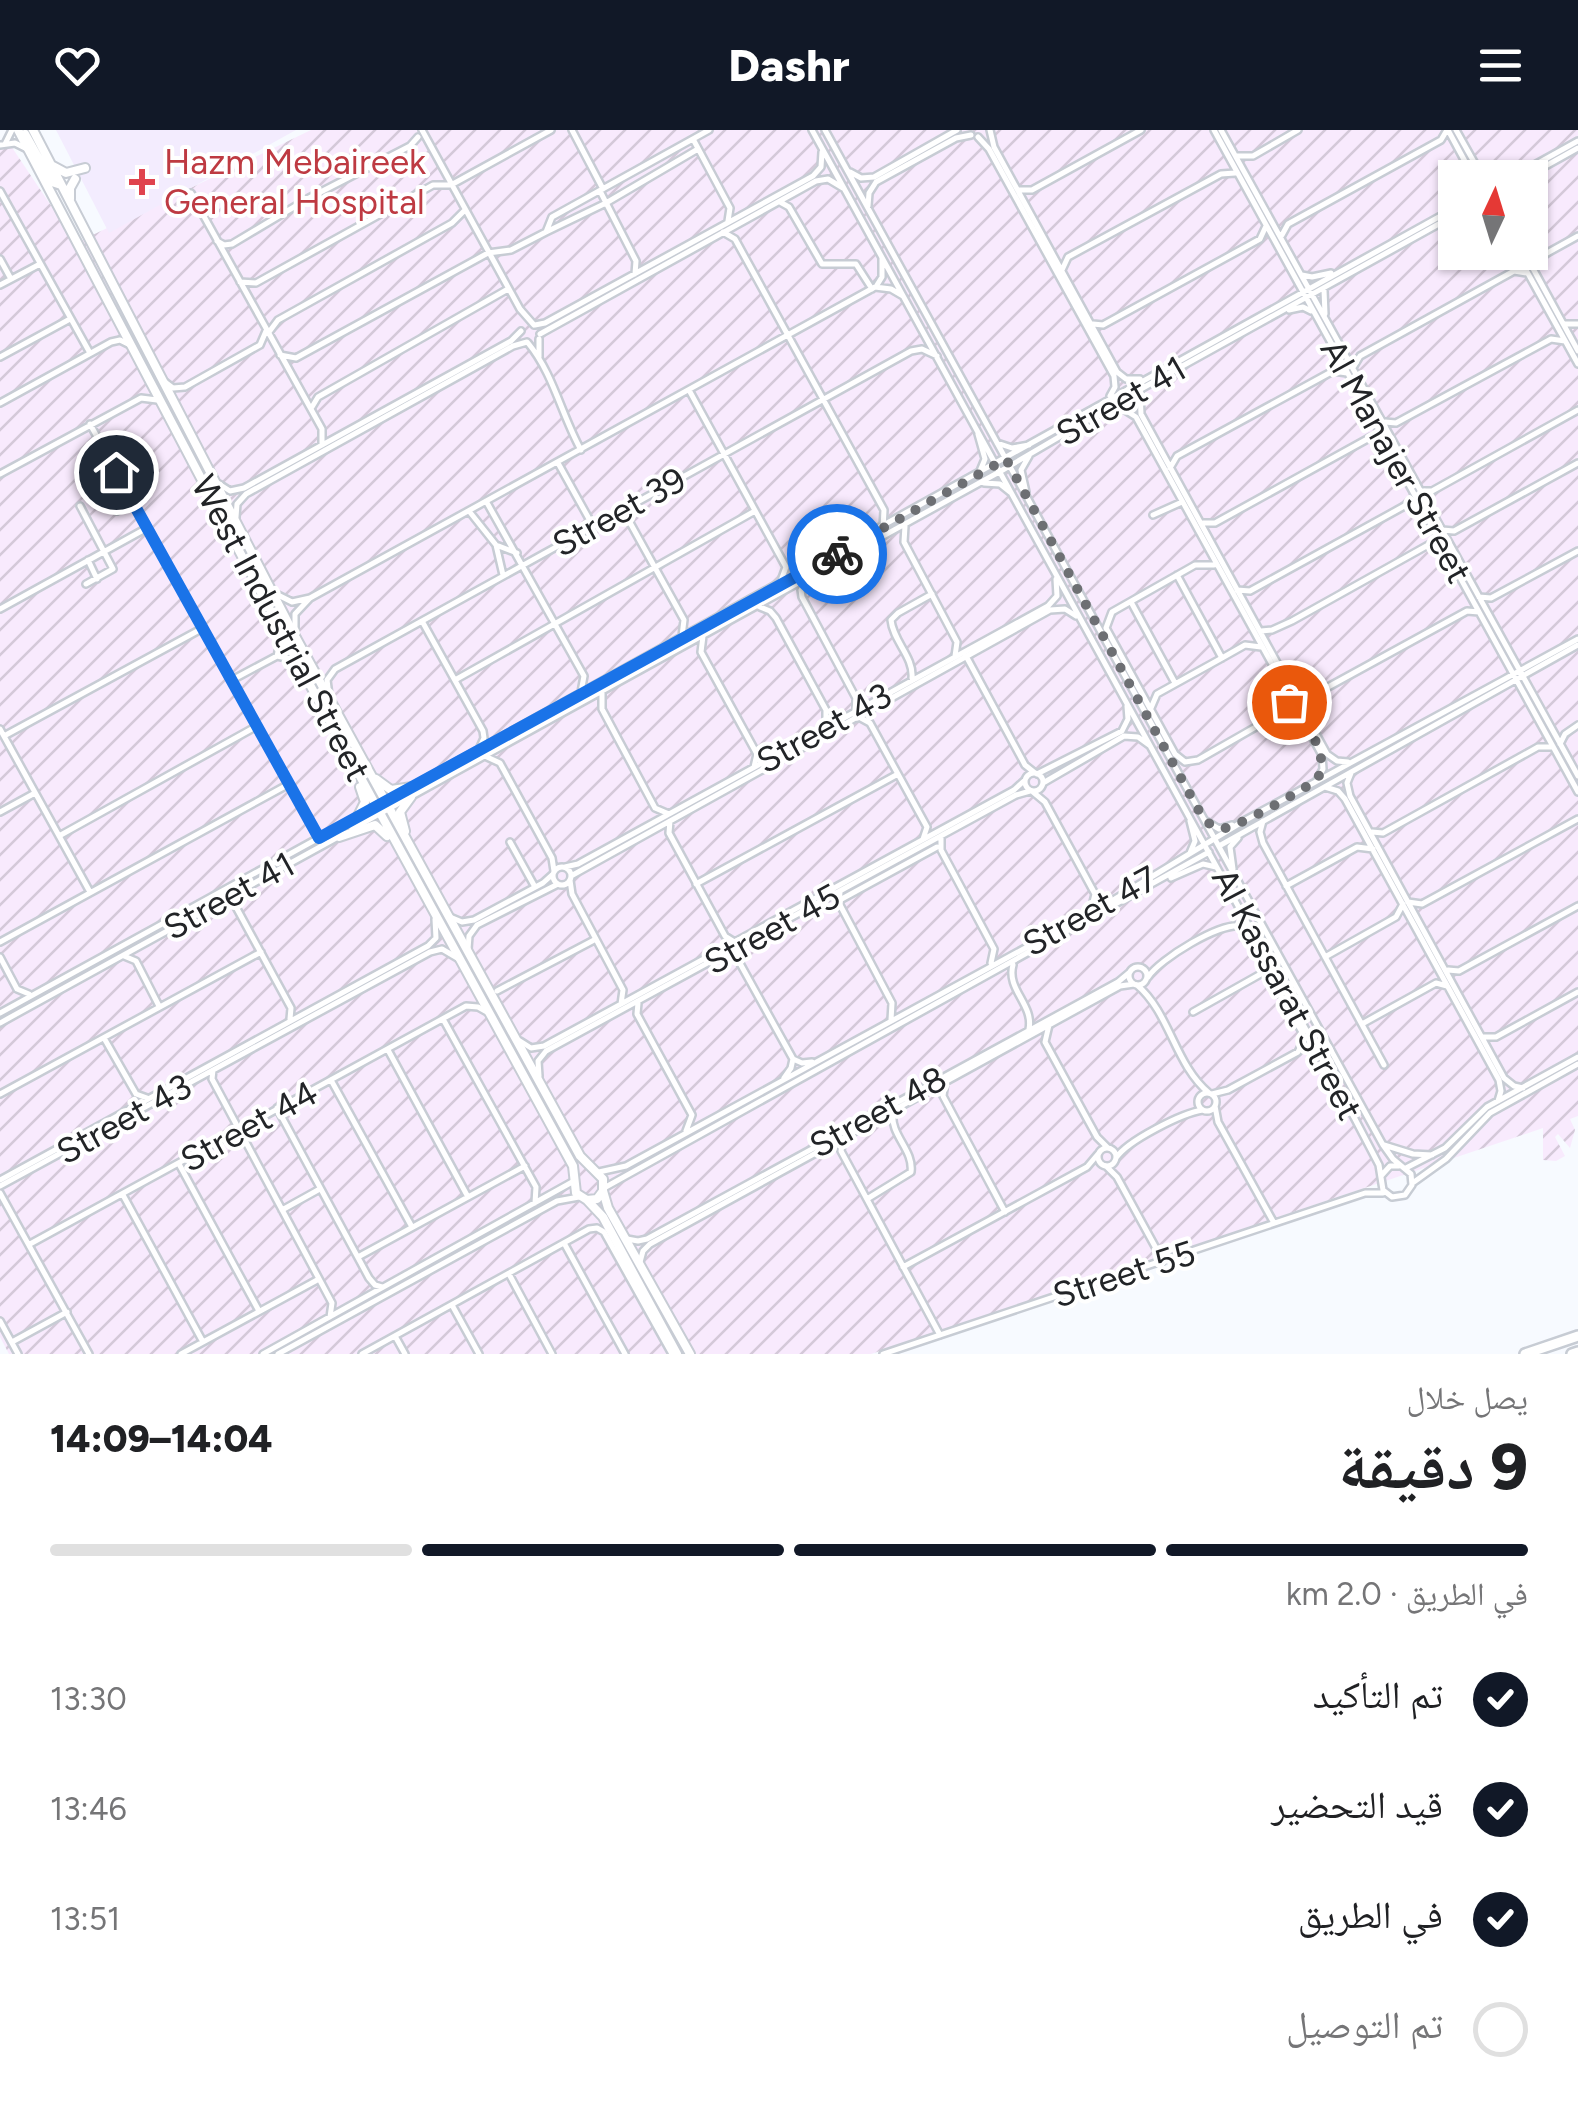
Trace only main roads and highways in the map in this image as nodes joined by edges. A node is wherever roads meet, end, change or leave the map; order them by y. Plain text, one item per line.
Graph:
1 (17, 130) edge
2 (33, 130) edge
3 (50, 163) junction
4 (85, 168) dead end
5 (74, 179) dead end
6 (55, 186) junction
7 (70, 204) junction
8 (352, 764) junction
9 (367, 768) junction
10 (382, 808) junction
11 (357, 818) road end
12 (339, 836) road end
13 (396, 844) junction
14 (410, 850) junction
15 (595, 1171) junction
16 (575, 1179) junction
17 (604, 1190) junction
18 (583, 1198) junction
19 (626, 1260) junction
20 (636, 1290) road end
21 (1578, 1336) edge
22 (674, 1354) edge
23 (690, 1354) edge
24 (1524, 1354) edge

1 - 6 main road
1 - 6 main road, West Industrial Street
2 - 3 main road, West Industrial Street
3 - 4 main road
3 - 6 main road, West Industrial Street
5 - 7 main road
6 - 7 main road, West Industrial Street
6 - 8 main road, West Industrial Street
7 - 9 main road, West Industrial Street
8 - 10 main road, West Industrial Street
8 - 11 main road
9 - 10 main road, West Industrial Street
9 - 14 main road
10 - 13 main road, West Industrial Street
10 - 14 main road, West Industrial Street
12 - 13 main road
13 - 16 main road, West Industrial Street
14 - 15 main road, West Industrial Street
15 - 16 main road
15 - 17 main road
16 - 18 main road
17 - 18 main road
17 - 23 main road
18 - 19 main road
19 - 20 main road
19 - 22 main road
21 - 24 highway

